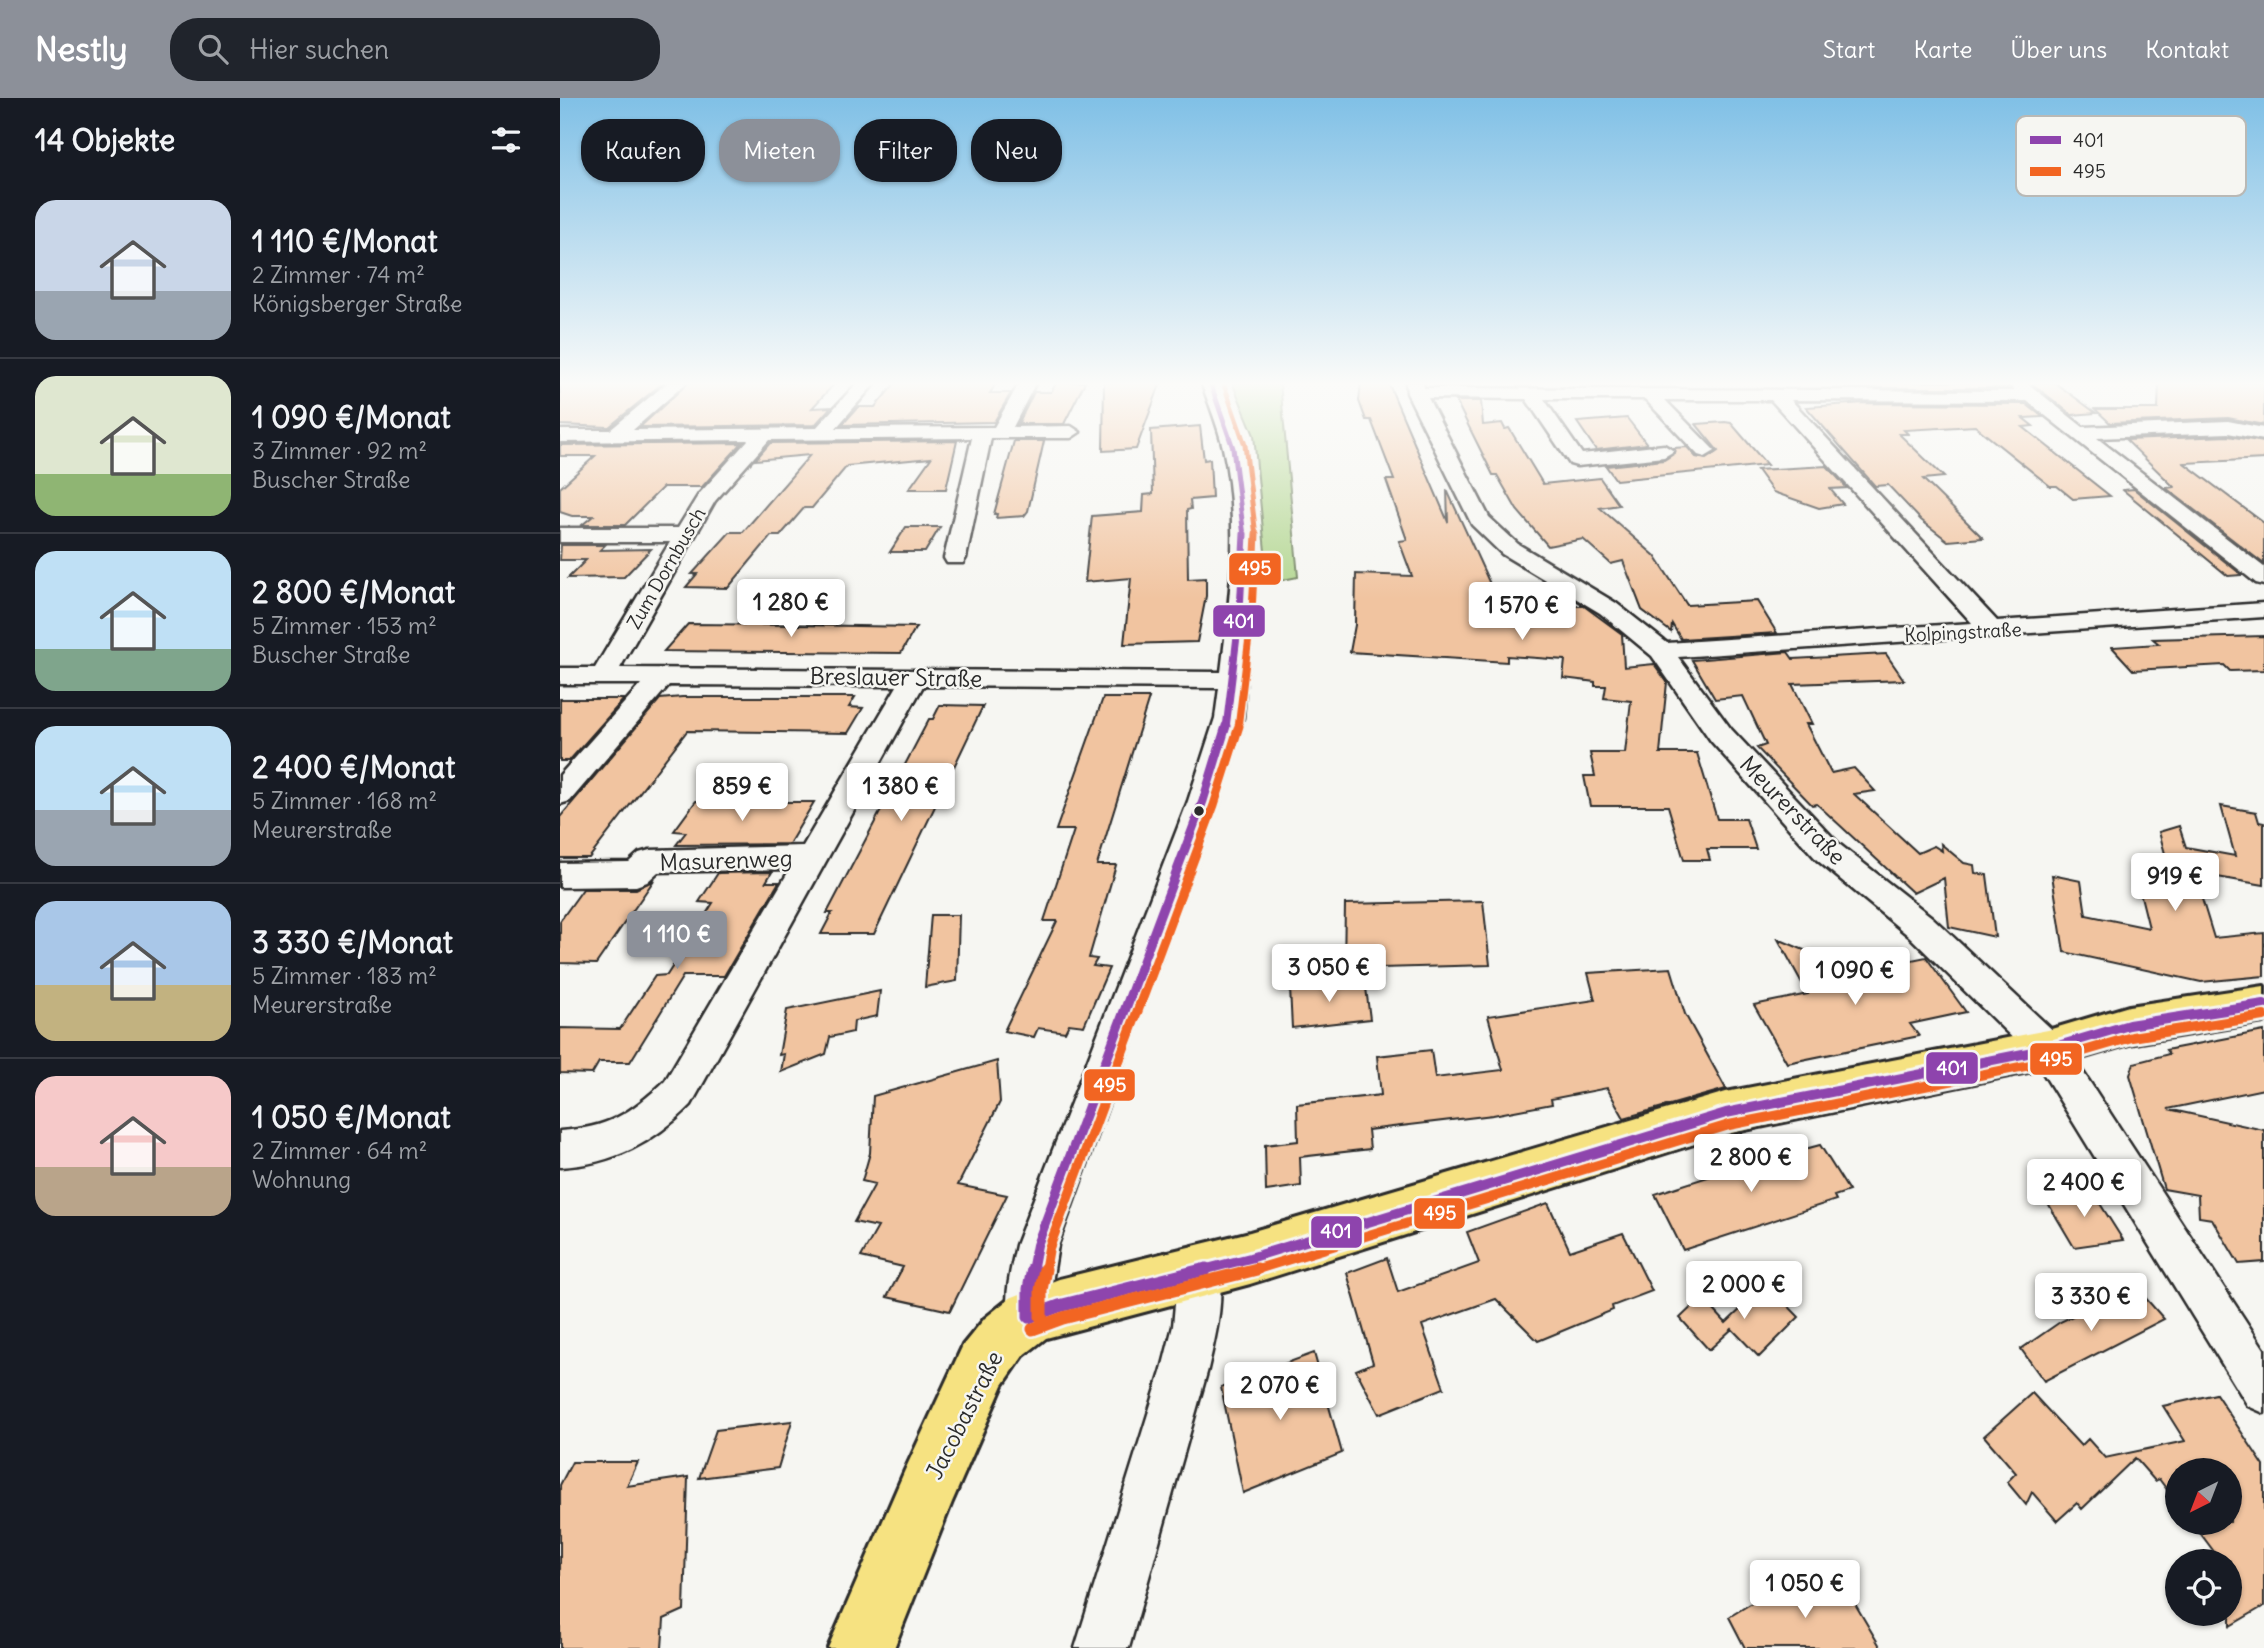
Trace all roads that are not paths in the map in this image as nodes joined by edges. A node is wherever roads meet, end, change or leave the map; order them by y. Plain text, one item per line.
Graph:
1 (746, 454) edge
2 (985, 454) edge
3 (1234, 454) edge
4 (1448, 454) edge
5 (1573, 454) edge
6 (1632, 454) edge
7 (1831, 454) edge
8 (2105, 454) edge
9 (560, 535) edge
10 (683, 535) junction
11 (956, 558) dead end
12 (2264, 578) edge
13 (2264, 610) edge
14 (1993, 631) junction
15 (1661, 651) junction
16 (560, 676) edge
17 (603, 676) junction
18 (662, 676) junction
19 (915, 678) junction
20 (1232, 680) junction
21 (560, 794) edge
22 (812, 858) junction
23 (560, 875) edge
24 (2264, 1004) edge
25 (2048, 1049) junction
26 (560, 1150) edge
27 (1199, 1270) junction
28 (1029, 1317) junction
29 (2264, 1390) edge
30 (861, 1648) edge
31 (1102, 1648) edge

1 - 10 street, Zum Dornbusch
2 - 11 street
3 - 20 street
4 - 15 street, Meurerstraße
5 - 6 street
7 - 14 street
8 - 12 street
9 - 10 street
10 - 17 street, Zum Dornbusch
13 - 14 street, Kolpingstraße
14 - 15 street, Kolpingstraße
15 - 25 street, Meurerstraße
16 - 17 street, Breslauer Straße
17 - 18 street, Breslauer Straße
18 - 19 street, Breslauer Straße
18 - 21 street
19 - 20 street, Breslauer Straße
19 - 22 street
20 - 28 street
22 - 23 street, Masurenweg
22 - 26 street
24 - 25 main road
25 - 27 main road
25 - 29 street, Meurerstraße
27 - 28 main road
27 - 31 street
28 - 30 main road, Jacobastraße

